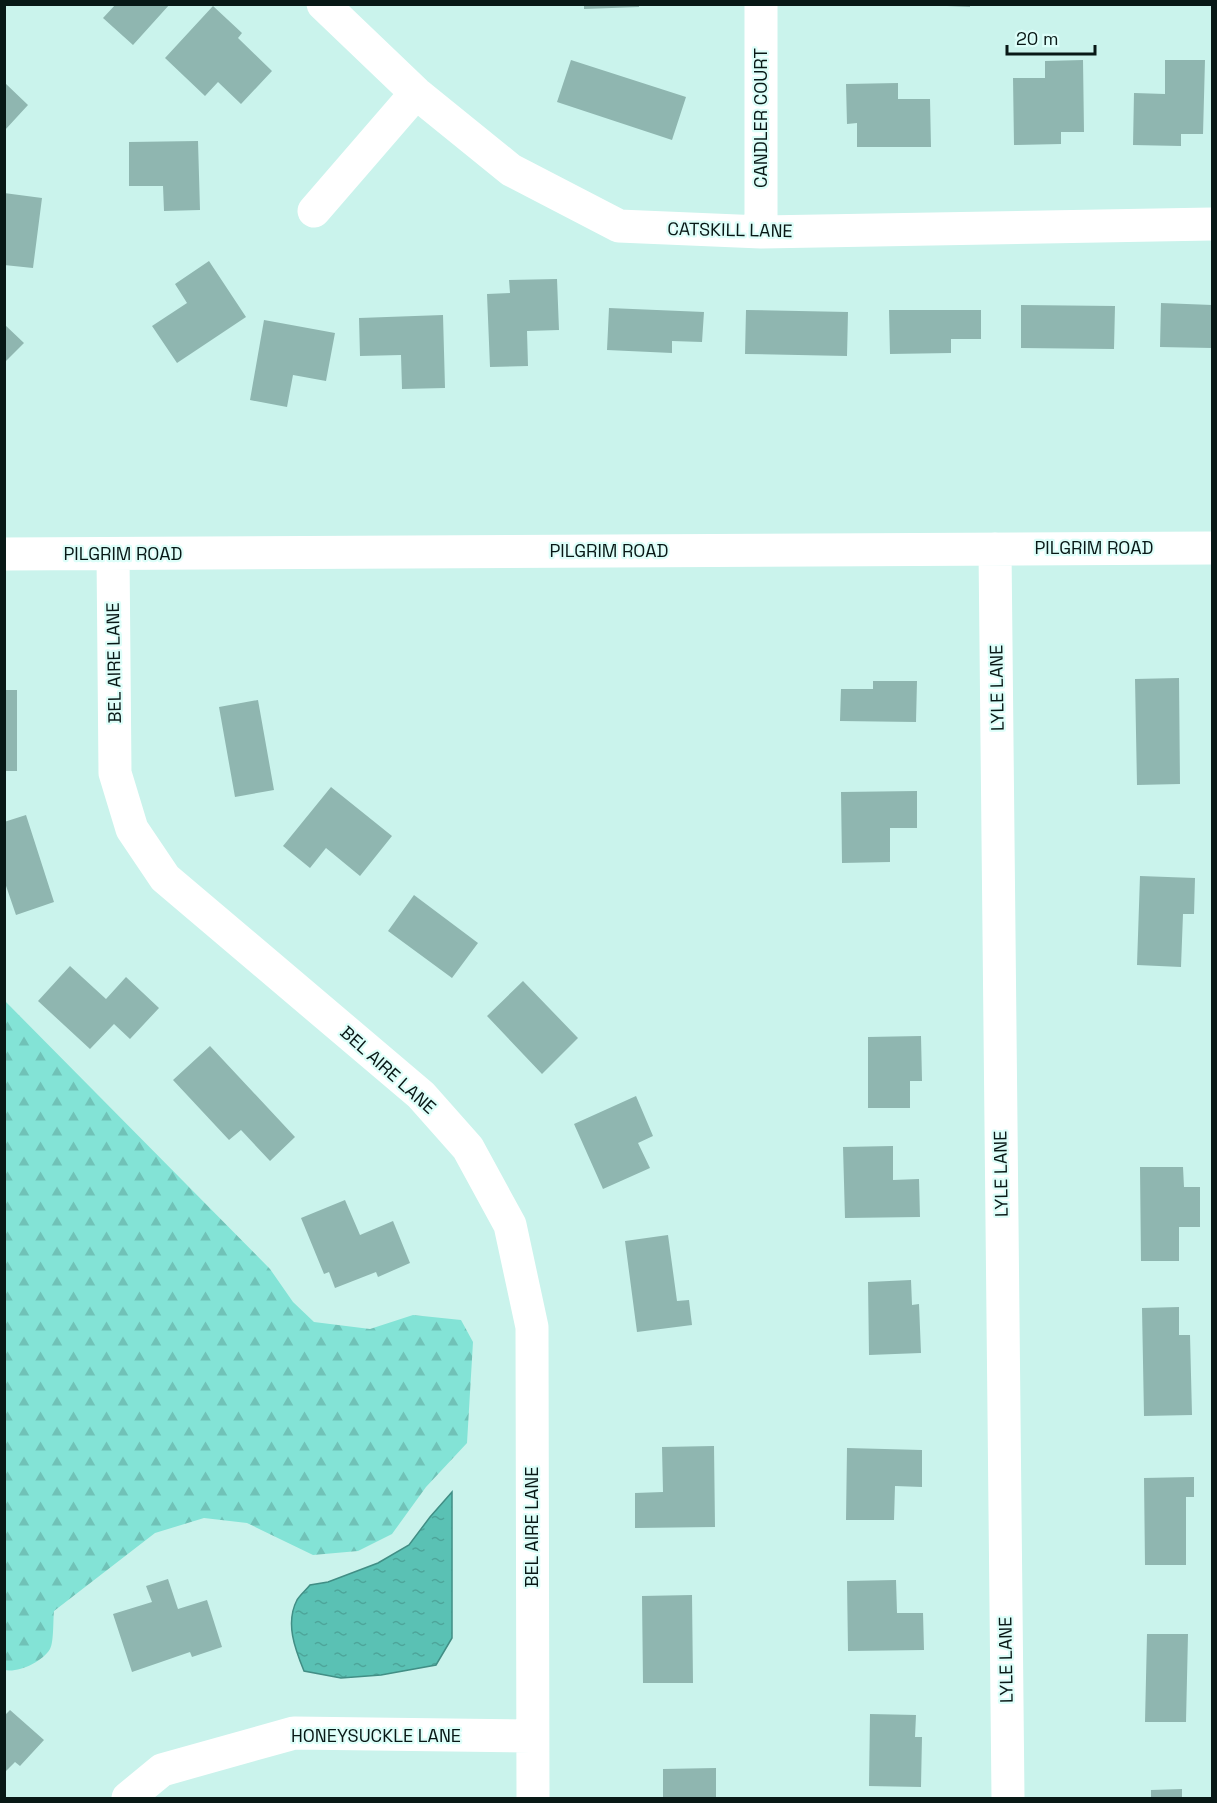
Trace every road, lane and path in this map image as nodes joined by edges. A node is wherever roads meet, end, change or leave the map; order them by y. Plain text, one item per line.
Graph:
1 (323, 4) edge
2 (761, 4) edge
3 (416, 93) junction
4 (314, 210) dead end
5 (1212, 224) edge
6 (761, 232) junction
7 (1212, 548) edge
8 (995, 549) junction
9 (4, 554) edge
10 (113, 554) junction
11 (532, 1736) junction
12 (128, 1798) edge
13 (533, 1798) edge
14 (1008, 1798) edge

1 - 3 street, CATSKILL LANE
2 - 6 street, CANDLER COURT
3 - 4 street
3 - 6 street, CATSKILL LANE
5 - 6 street, CATSKILL LANE
7 - 8 street, PILGRIM ROAD
8 - 10 street, PILGRIM ROAD
8 - 14 street, LYLE LANE
9 - 10 street, PILGRIM ROAD
10 - 11 street, BEL AIRE LANE
11 - 12 street, HONEYSUCKLE LANE
11 - 13 street, BEL AIRE LANE

